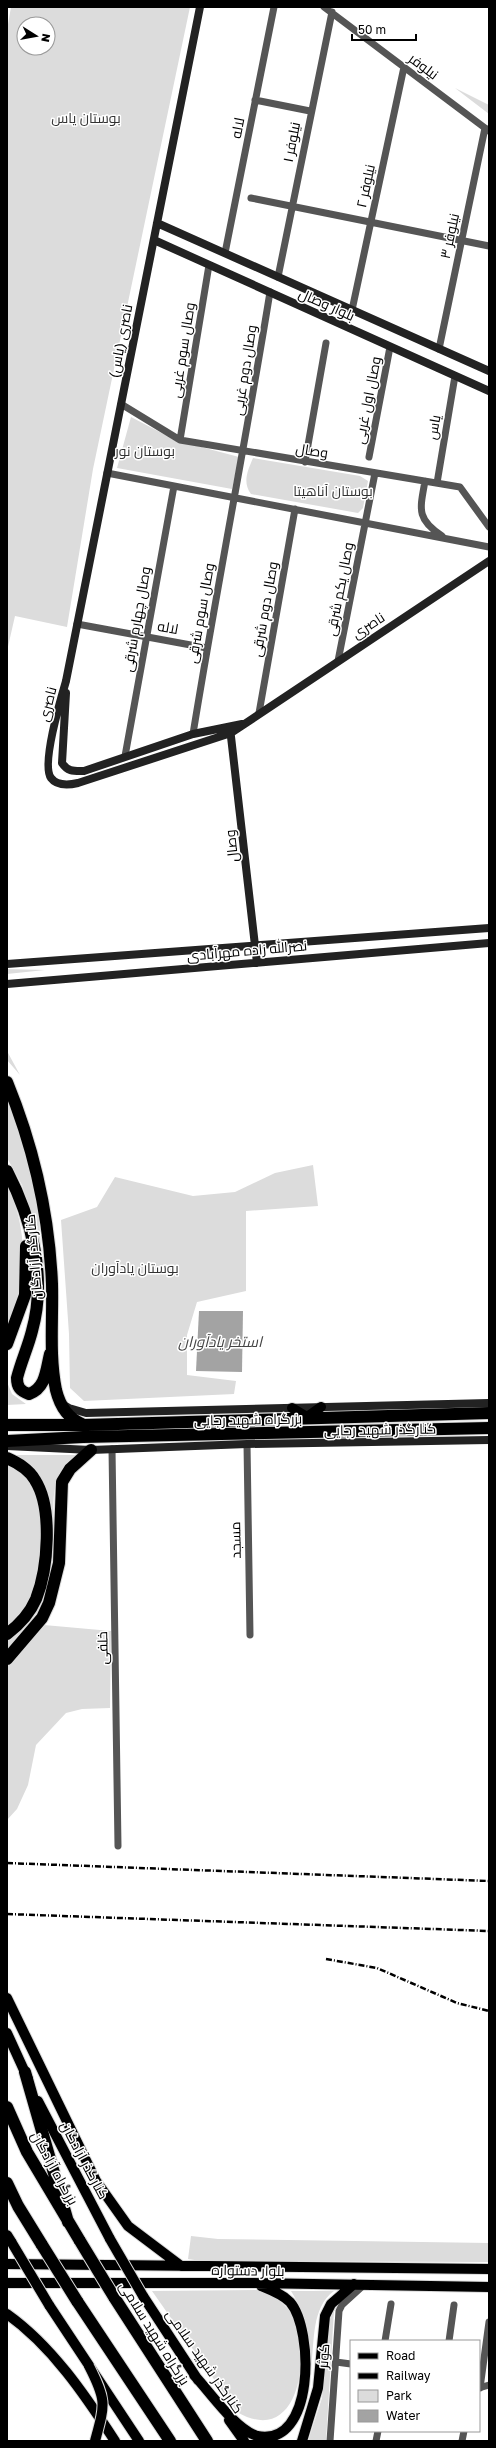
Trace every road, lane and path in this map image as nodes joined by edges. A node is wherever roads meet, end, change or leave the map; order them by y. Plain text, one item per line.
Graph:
1 (200, 7) edge
2 (274, 7) edge
3 (324, 7) edge
4 (332, 12) junction
5 (404, 67) junction
6 (255, 100) junction
7 (310, 111) junction
8 (487, 129) edge
9 (251, 198) dead end
10 (292, 206) junction
11 (371, 222) junction
12 (157, 223) junction
13 (154, 240) junction
14 (461, 241) junction
15 (489, 246) edge
16 (225, 253) junction
17 (209, 264) junction
18 (278, 277) junction
19 (270, 292) junction
20 (352, 310) junction
21 (326, 343) dead end
22 (390, 347) junction
23 (439, 349) junction
24 (489, 371) edge
25 (455, 376) junction
26 (489, 391) edge
27 (121, 404) junction
28 (180, 440) junction
29 (244, 452) junction
30 (369, 457) dead end
31 (305, 462) junction
32 (107, 473) junction
33 (375, 473) junction
34 (425, 481) junction
35 (437, 483) junction
36 (174, 486) junction
37 (235, 498) junction
38 (295, 509) junction
39 (365, 523) junction
40 (489, 527) edge
41 (445, 539) junction
42 (489, 547) edge
43 (489, 561) edge
44 (77, 624) junction
45 (146, 636) junction
46 (207, 648) junction
47 (338, 661) junction
48 (66, 681) junction
49 (259, 713) junction
50 (230, 729) junction
51 (193, 734) junction
52 (125, 756) junction
53 (489, 928) edge
54 (489, 943) edge
55 (255, 946) junction
56 (257, 963) junction
57 (7, 964) edge
58 (7, 984) edge
59 (7, 1082) edge
60 (7, 1171) edge
61 (23, 1205) junction
62 (52, 1341) junction
63 (7, 1344) edge
64 (60, 1402) junction
65 (489, 1403) edge
66 (322, 1407) junction
67 (292, 1408) junction
68 (489, 1413) edge
69 (307, 1417) junction
70 (7, 1425) edge
71 (83, 1425) junction
72 (489, 1428) edge
73 (247, 1439) junction
74 (489, 1440) edge
75 (7, 1441) edge
76 (7, 1446) edge
77 (112, 1449) junction
78 (92, 1450) junction
79 (7, 1458) edge
80 (7, 1634) edge
81 (250, 1635) dead end
82 (7, 1659) edge
83 (118, 1846) dead end
84 (7, 1998) edge
85 (7, 2033) edge
86 (24, 2072) junction
87 (7, 2107) edge
88 (7, 2183) edge
89 (68, 2222) junction
90 (9, 2239) edge
91 (80, 2241) joint
92 (7, 2264) edge
93 (181, 2266) junction
94 (489, 2270) edge
95 (7, 2283) edge
96 (253, 2283) junction
97 (354, 2284) junction
98 (365, 2284) junction
99 (489, 2287) edge
100 (143, 2296) joint
101 (391, 2304) dead end
102 (454, 2305) dead end
103 (7, 2314) edge
104 (489, 2322) edge
105 (385, 2340) edge
106 (449, 2340) edge
107 (336, 2362) junction
108 (350, 2364) edge
109 (89, 2366) junction
110 (194, 2375) junction
111 (480, 2381) edge
112 (95, 2441) edge
113 (115, 2441) edge
114 (139, 2441) edge
115 (170, 2441) edge
116 (207, 2441) edge
117 (244, 2441) edge
118 (302, 2441) edge
119 (330, 2441) edge

1 - 12 street, ناصری (یاس)
2 - 6 street, لاله
3 - 4 street, نيلوفر
4 - 5 street, نيلوفر
4 - 7 street, نیلوفر ۱
5 - 8 street, نيلوفر
5 - 11 street, نیلوفر ۲
6 - 7 street
6 - 16 street, لاله
7 - 10 street, نیلوفر ۱
8 - 14 street, نیلوفر ۳
9 - 10 street
10 - 11 street
10 - 18 street, نیلوفر ۱
11 - 14 street
11 - 20 street, نیلوفر ۲
12 - 13 street, ناصری (یاس)
12 - 16 street, بلوار وصال
13 - 17 street, بلوار وصال
13 - 27 street, ناصری (یاس)
14 - 15 street
14 - 23 street, نیلوفر ۳
16 - 18 street, بلوار وصال
17 - 19 street, بلوار وصال
17 - 28 street, وصال سوم غربی
18 - 20 street, بلوار وصال
19 - 22 street, بلوار وصال
19 - 29 street, وصال دوم غربی
20 - 23 street, بلوار وصال
21 - 31 street
22 - 25 street, بلوار وصال
22 - 30 street, وصال اول غربی
23 - 24 street, بلوار وصال
25 - 26 street, بلوار وصال
25 - 35 street, یاس
27 - 28 street, وصال
27 - 32 street, ناصری (یاس)
28 - 29 street, وصال
29 - 31 street, وصال
29 - 37 street, وصال دوم غربی
31 - 33 street, وصال
32 - 36 street
32 - 44 street, ناصری (یاس)
33 - 34 street, وصال
33 - 39 street, وصال یکم شرقی
34 - 35 street, وصال
34 - 41 street
35 - 40 street, وصال
36 - 37 street
36 - 45 street, وصال چهارم شرقی
37 - 38 street
37 - 46 street, وصال سوم شرقی
38 - 39 street
38 - 49 street, وصال دوم شرقی
39 - 41 street
39 - 47 street, وصال یکم شرقی
41 - 42 street
43 - 47 street, ناصری
44 - 45 street, لاله
44 - 48 street, ناصری (یاس)
45 - 46 street, لاله
45 - 52 street, وصال چهارم شرقی
46 - 51 street, وصال سوم شرقی
47 - 49 street, ناصری
48 - 50 street, ناصری
48 - 52 street, ناصری
49 - 50 street, ناصری
50 - 51 street, ناصری
50 - 55 street, وصال
51 - 52 street, ناصری
53 - 55 street, نصرالله زاده مهرآبادی
54 - 56 street, نصرالله زاده مهرآبادی
55 - 56 street, وصال
55 - 57 street, نصرالله زاده مهرآبادی
56 - 58 street, نصرالله زاده مهرآبادی
59 - 62 highway, کنارگذر آزادگان
60 - 61 highway
61 - 62 highway
61 - 63 highway
62 - 64 highway, کنارگذر آزادگان
64 - 67 street, کنارگذر شهید رجایی
64 - 71 highway, کنارگذر آزادگان
65 - 66 street, کنارگذر شهید رجایی
66 - 67 street, کنارگذر شهید رجایی
66 - 69 main road
67 - 69 main road
68 - 69 highway, بزرگراه شهید رجایی
69 - 71 highway, بزرگراه شهید رجایی
70 - 71 highway, بزرگراه شهید رجایی
72 - 73 highway, بزرگراه شهید رجایی
73 - 74 street, کنارگذر شهید رجایی
73 - 75 highway, بزرگراه شهید رجایی
73 - 77 street, کنارگذر شهید رجایی
73 - 81 street, مسجد
76 - 78 street, کنارگذر شهید رجایی
77 - 78 street, کنارگذر شهید رجایی
77 - 83 street, خلفی
78 - 82 highway
79 - 80 highway
84 - 93 main road
85 - 86 main road, کنارگذر آزادگان
86 - 89 highway
86 - 100 main road, کنارگذر آزادگان, bridge
87 - 89 highway, بزرگراه آزادگان
88 - 115 highway, bridge
89 - 91 highway, بزرگراه آزادگان
90 - 109 main road, bridge
91 - 116 highway, بزرگراه شهید سلامی, bridge
92 - 93 main road, بلوار دستواره
93 - 94 main road, بلوار دستواره
95 - 96 main road, بلوار دستواره
96 - 97 main road, بلوار دستواره
96 - 110 main road
97 - 98 main road, بلوار دستواره
97 - 118 main road
98 - 99 main road, بلوار دستواره
98 - 107 street, کوثر
100 - 110 main road, کنارگذر شهید سلامی
101 - 105 street
102 - 106 street
103 - 113 main road
104 - 111 street
107 - 108 street
107 - 119 street, کوثر
109 - 112 main road, bridge
109 - 114 main road
110 - 117 main road, کنارگذر شهید سلامی

